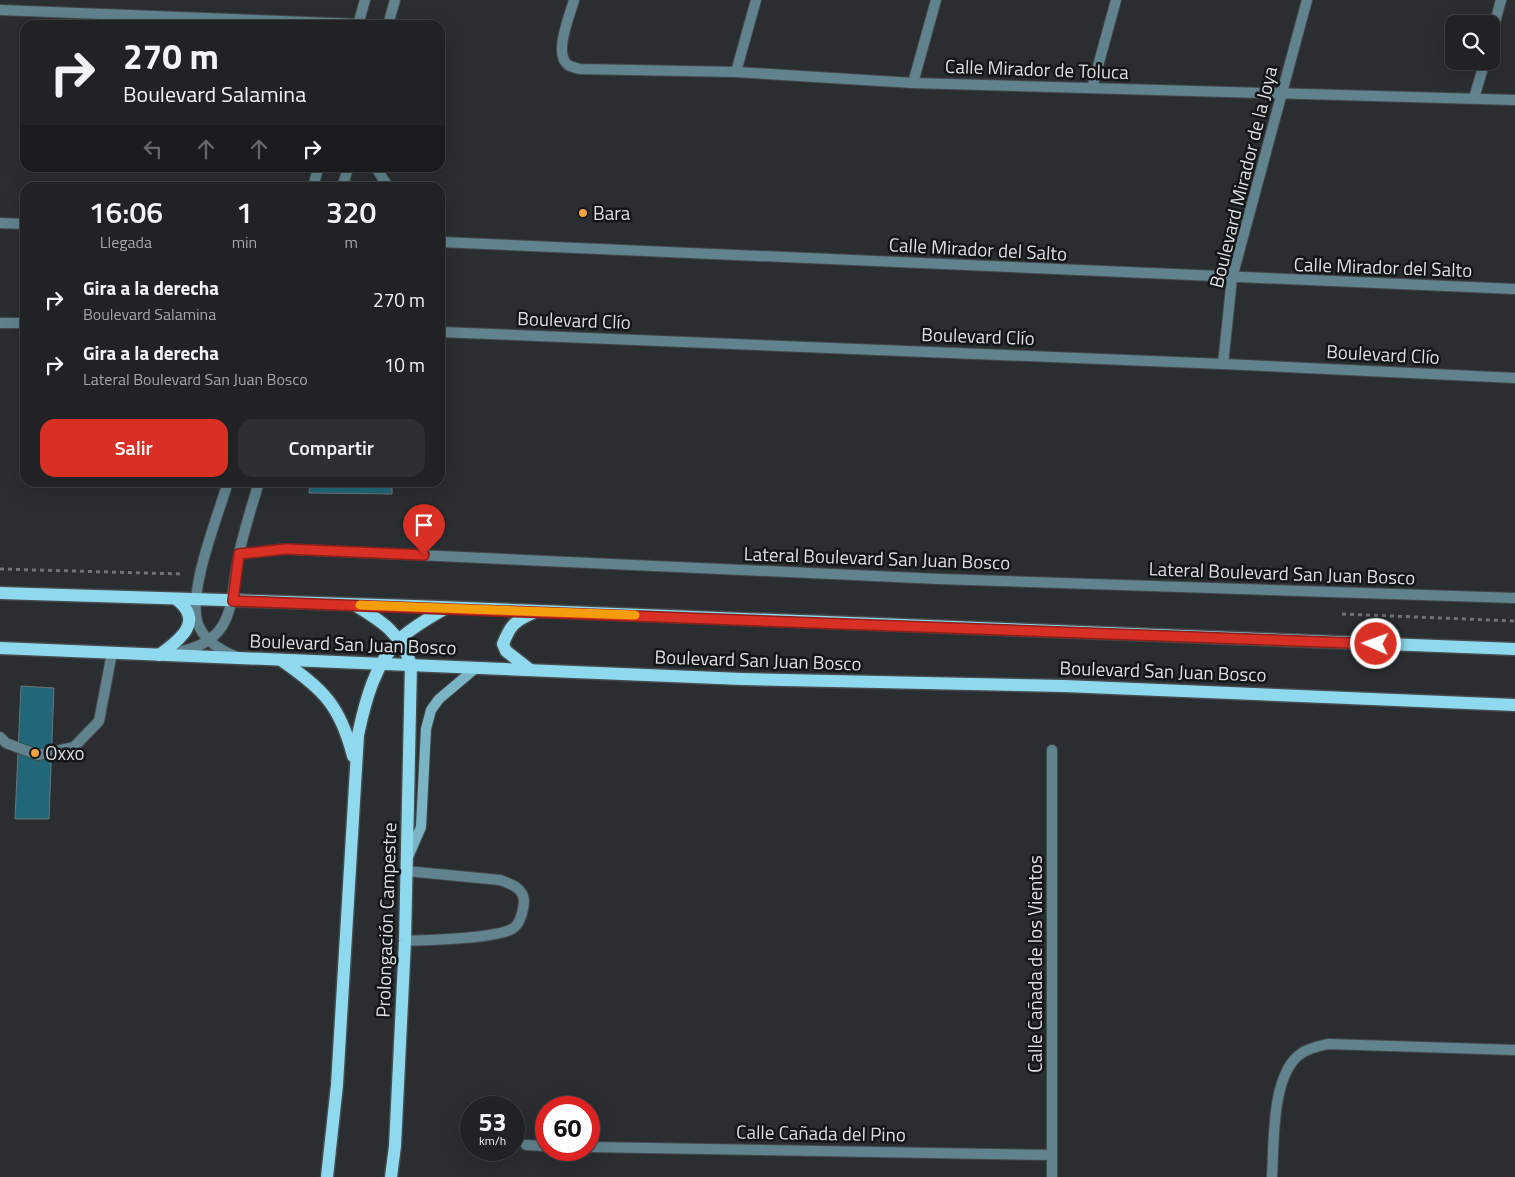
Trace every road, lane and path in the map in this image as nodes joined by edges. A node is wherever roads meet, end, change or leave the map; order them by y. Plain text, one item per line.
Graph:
1 (365, 0) edge
2 (395, 0) edge
3 (574, 0) edge
4 (756, 0) edge
5 (936, 0) edge
6 (1116, 0) edge
7 (1307, 0) edge
8 (1501, 0) edge
9 (0, 10) edge
10 (1497, 15) edge
11 (256, 20) edge
12 (359, 20) edge
13 (389, 20) edge
14 (1482, 70) edge
15 (736, 72) junction
16 (913, 83) junction
17 (1092, 88) junction
18 (1281, 92) junction
19 (1474, 98) junction
20 (1515, 100) edge
21 (0, 223) edge
22 (20, 224) edge
23 (445, 242) edge
24 (1232, 278) junction
25 (1515, 289) edge
26 (0, 323) edge
27 (20, 323) edge
28 (445, 332) edge
29 (1222, 364) junction
30 (1515, 378) edge
31 (227, 487) edge
32 (258, 487) edge
33 (239, 554) junction
34 (0, 593) edge
35 (1515, 598) edge
36 (176, 599) junction
37 (195, 600) junction
38 (233, 601) junction
39 (353, 604) junction
40 (446, 608) junction
41 (537, 612) junction
42 (209, 640) junction
43 (400, 640) junction
44 (0, 648) edge
45 (1515, 649) edge
46 (112, 653) junction
47 (159, 655) junction
48 (240, 658) junction
49 (281, 660) junction
50 (382, 664) junction
51 (410, 664) junction
52 (477, 667) junction
53 (531, 670) junction
54 (1515, 705) edge
55 (0, 737) edge
56 (1052, 750) dead end
57 (357, 770) junction
58 (407, 866) junction
59 (405, 942) junction
60 (1515, 1050) edge
61 (526, 1145) dead end
62 (535, 1145) edge
63 (600, 1146) edge
64 (1052, 1155) junction
65 (327, 1177) edge
66 (391, 1177) edge
67 (1052, 1177) edge
68 (1272, 1177) edge

1 - 12 street
2 - 13 street
3 - 15 street, Calle Mirador de Toluca
4 - 15 street
5 - 16 street
6 - 17 street
7 - 18 street, Boulevard Mirador de la Joya
8 - 10 street
9 - 11 street
14 - 19 street
15 - 16 street, Calle Mirador de Toluca
16 - 17 street, Calle Mirador de Toluca
17 - 18 street, Calle Mirador de Toluca
18 - 19 street, Calle Mirador de Toluca
18 - 24 street, Boulevard Mirador de la Joya
19 - 20 street, Calle Mirador de Toluca
21 - 22 street
23 - 24 street, Calle Mirador del Salto
24 - 25 street, Calle Mirador del Salto
24 - 29 street, Boulevard Mirador de la Joya
26 - 27 street
28 - 29 street, Boulevard Clío
29 - 30 street, Boulevard Clío
31 - 37 street
32 - 33 street
33 - 35 street, Lateral Boulevard San Juan Bosco
33 - 38 street
34 - 36 main road, Boulevard San Juan Bosco
36 - 37 main road, Boulevard San Juan Bosco
36 - 47 main road
37 - 38 main road, Boulevard San Juan Bosco
37 - 42 street
38 - 39 main road, Boulevard San Juan Bosco
38 - 42 street
39 - 40 main road, Boulevard San Juan Bosco
39 - 43 main road
40 - 41 main road, Boulevard San Juan Bosco
40 - 43 main road, Prolongación Campestre
41 - 45 main road, Boulevard San Juan Bosco
41 - 53 main road
42 - 47 street
42 - 48 street
43 - 50 main road, Prolongación Campestre
43 - 51 main road
44 - 46 main road, Boulevard San Juan Bosco
46 - 47 main road, Boulevard San Juan Bosco
46 - 55 street
47 - 48 main road, Boulevard San Juan Bosco
48 - 49 main road, Boulevard San Juan Bosco
49 - 50 main road, Boulevard San Juan Bosco
49 - 57 main road
50 - 51 main road, Boulevard San Juan Bosco
50 - 57 main road, Prolongación Campestre
51 - 52 main road, Boulevard San Juan Bosco
51 - 58 main road, Prolongación Campestre
52 - 53 main road, Boulevard San Juan Bosco
52 - 58 main road
53 - 54 main road, Boulevard San Juan Bosco
56 - 64 street, Calle Cañada de los Vientos
57 - 65 main road, Prolongación Campestre
58 - 59 main road, Prolongación Campestre
58 - 59 street
59 - 66 main road, Prolongación Campestre
60 - 68 street
61 - 62 street
63 - 64 street, Calle Cañada del Pino
64 - 67 street, Calle Cañada de los Vientos

